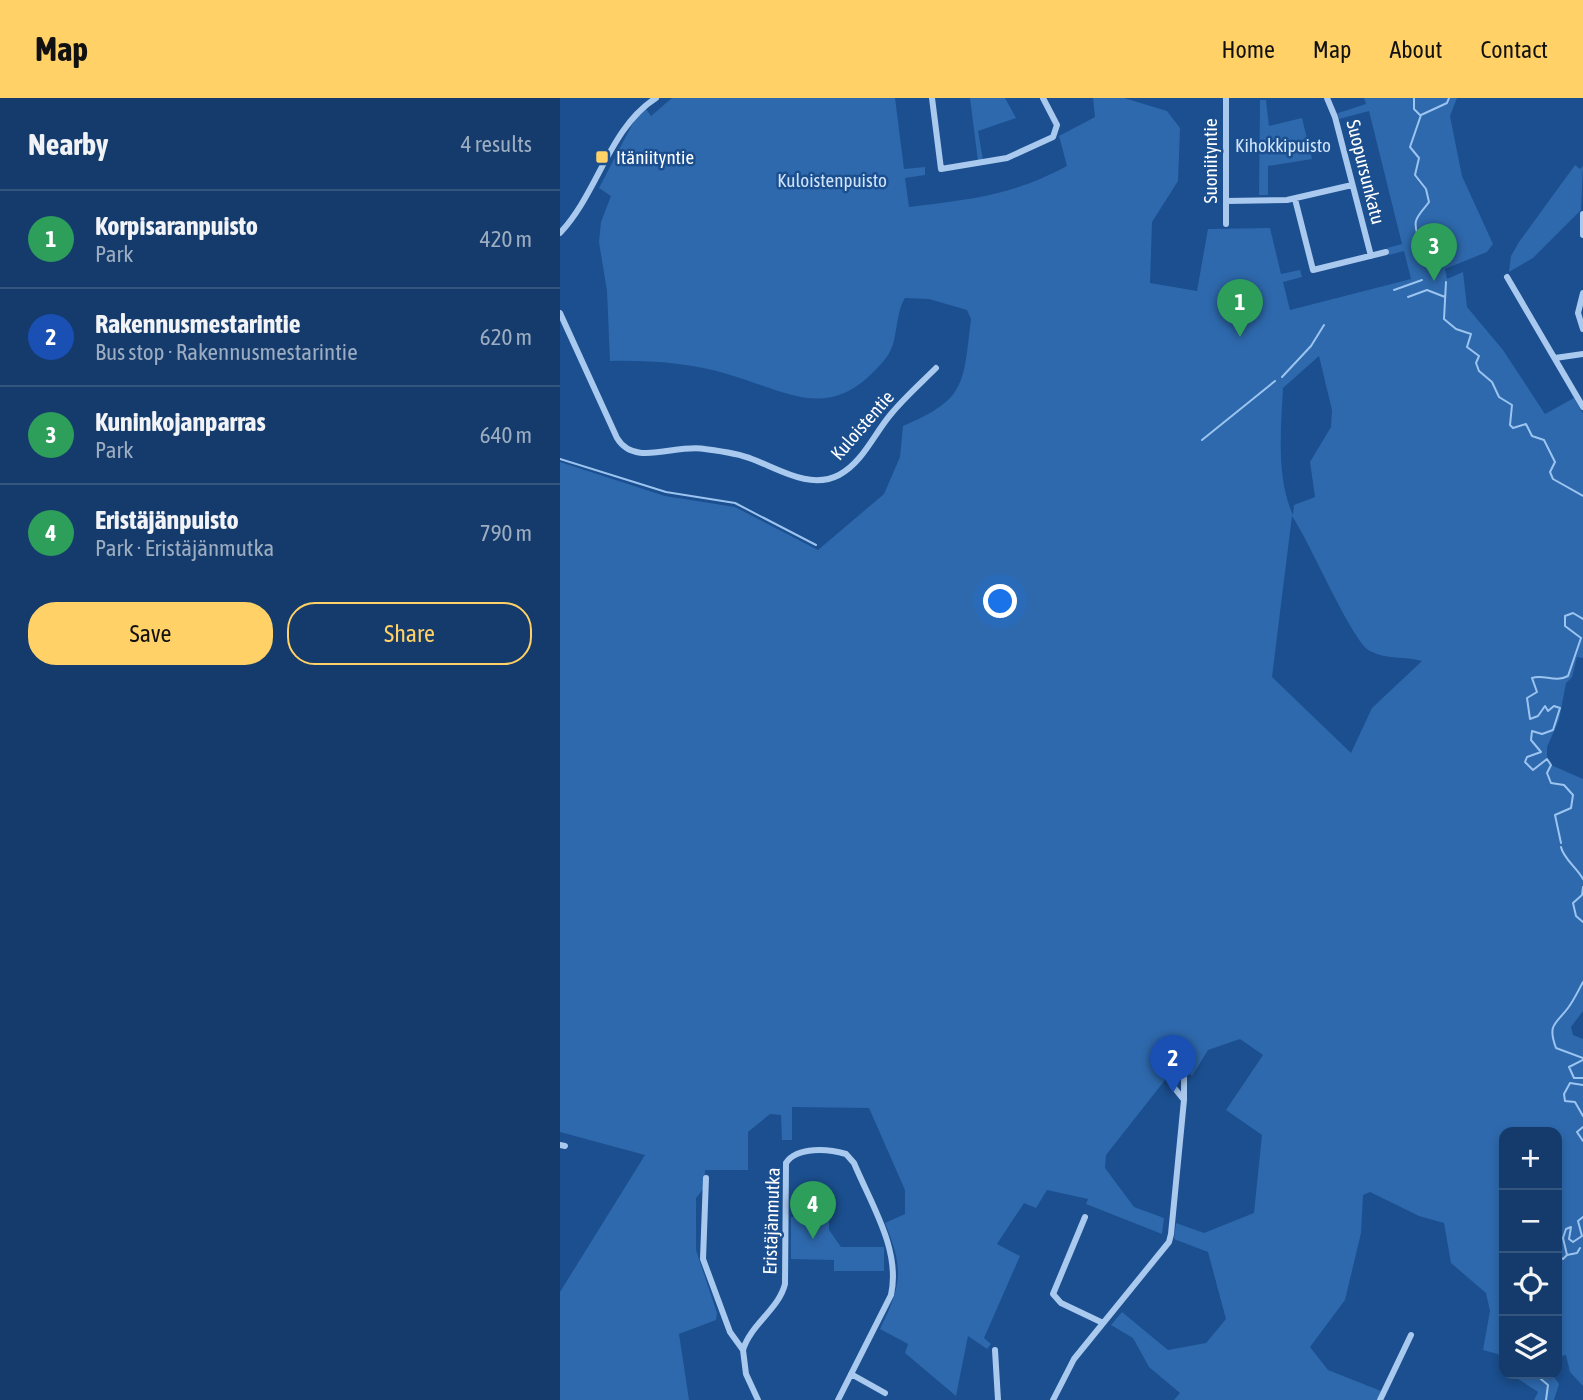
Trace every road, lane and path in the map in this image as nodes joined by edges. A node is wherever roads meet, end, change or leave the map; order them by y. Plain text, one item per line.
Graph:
1 (656, 98) edge
2 (932, 98) edge
3 (1043, 98) edge
4 (1226, 98) edge
5 (1327, 98) edge
6 (1352, 185) junction
7 (1296, 199) junction
8 (1226, 201) junction
9 (1583, 214) edge
10 (1226, 224) dead end
11 (560, 233) edge
12 (1583, 235) edge
13 (1386, 252) dead end
14 (1371, 256) junction
15 (1507, 277) dead end
16 (1583, 293) edge
17 (1583, 300) edge
18 (560, 313) edge
19 (1583, 329) edge
20 (1583, 354) edge
21 (1555, 358) junction
22 (936, 368) dead end
23 (1583, 407) edge
24 (1184, 1100) dead end
25 (706, 1178) dead end
26 (1085, 1217) dead end
27 (1103, 1323) junction
28 (1411, 1335) dead end
29 (743, 1350) junction
30 (995, 1350) dead end
31 (852, 1374) junction
32 (885, 1393) dead end
33 (758, 1400) edge
34 (838, 1400) edge
35 (998, 1400) edge
36 (1053, 1400) edge
37 (1380, 1400) edge

1 - 11 street
2 - 3 street
4 - 8 street, Suoniityntie
5 - 6 street, Suopursunkatu
6 - 7 street
6 - 14 street, Suopursunkatu
7 - 8 street
7 - 14 street
8 - 10 street, Suoniityntie
9 - 12 street
13 - 14 street
15 - 21 street
16 - 17 street
17 - 19 street
18 - 22 street, Kuloistentie
20 - 21 street
21 - 23 street
24 - 27 street
25 - 29 street
26 - 27 street
27 - 36 street
28 - 37 street
29 - 31 street, Eristäjänmutka
29 - 33 street
30 - 35 street
31 - 32 street
31 - 34 street, Eristäjänmutka

